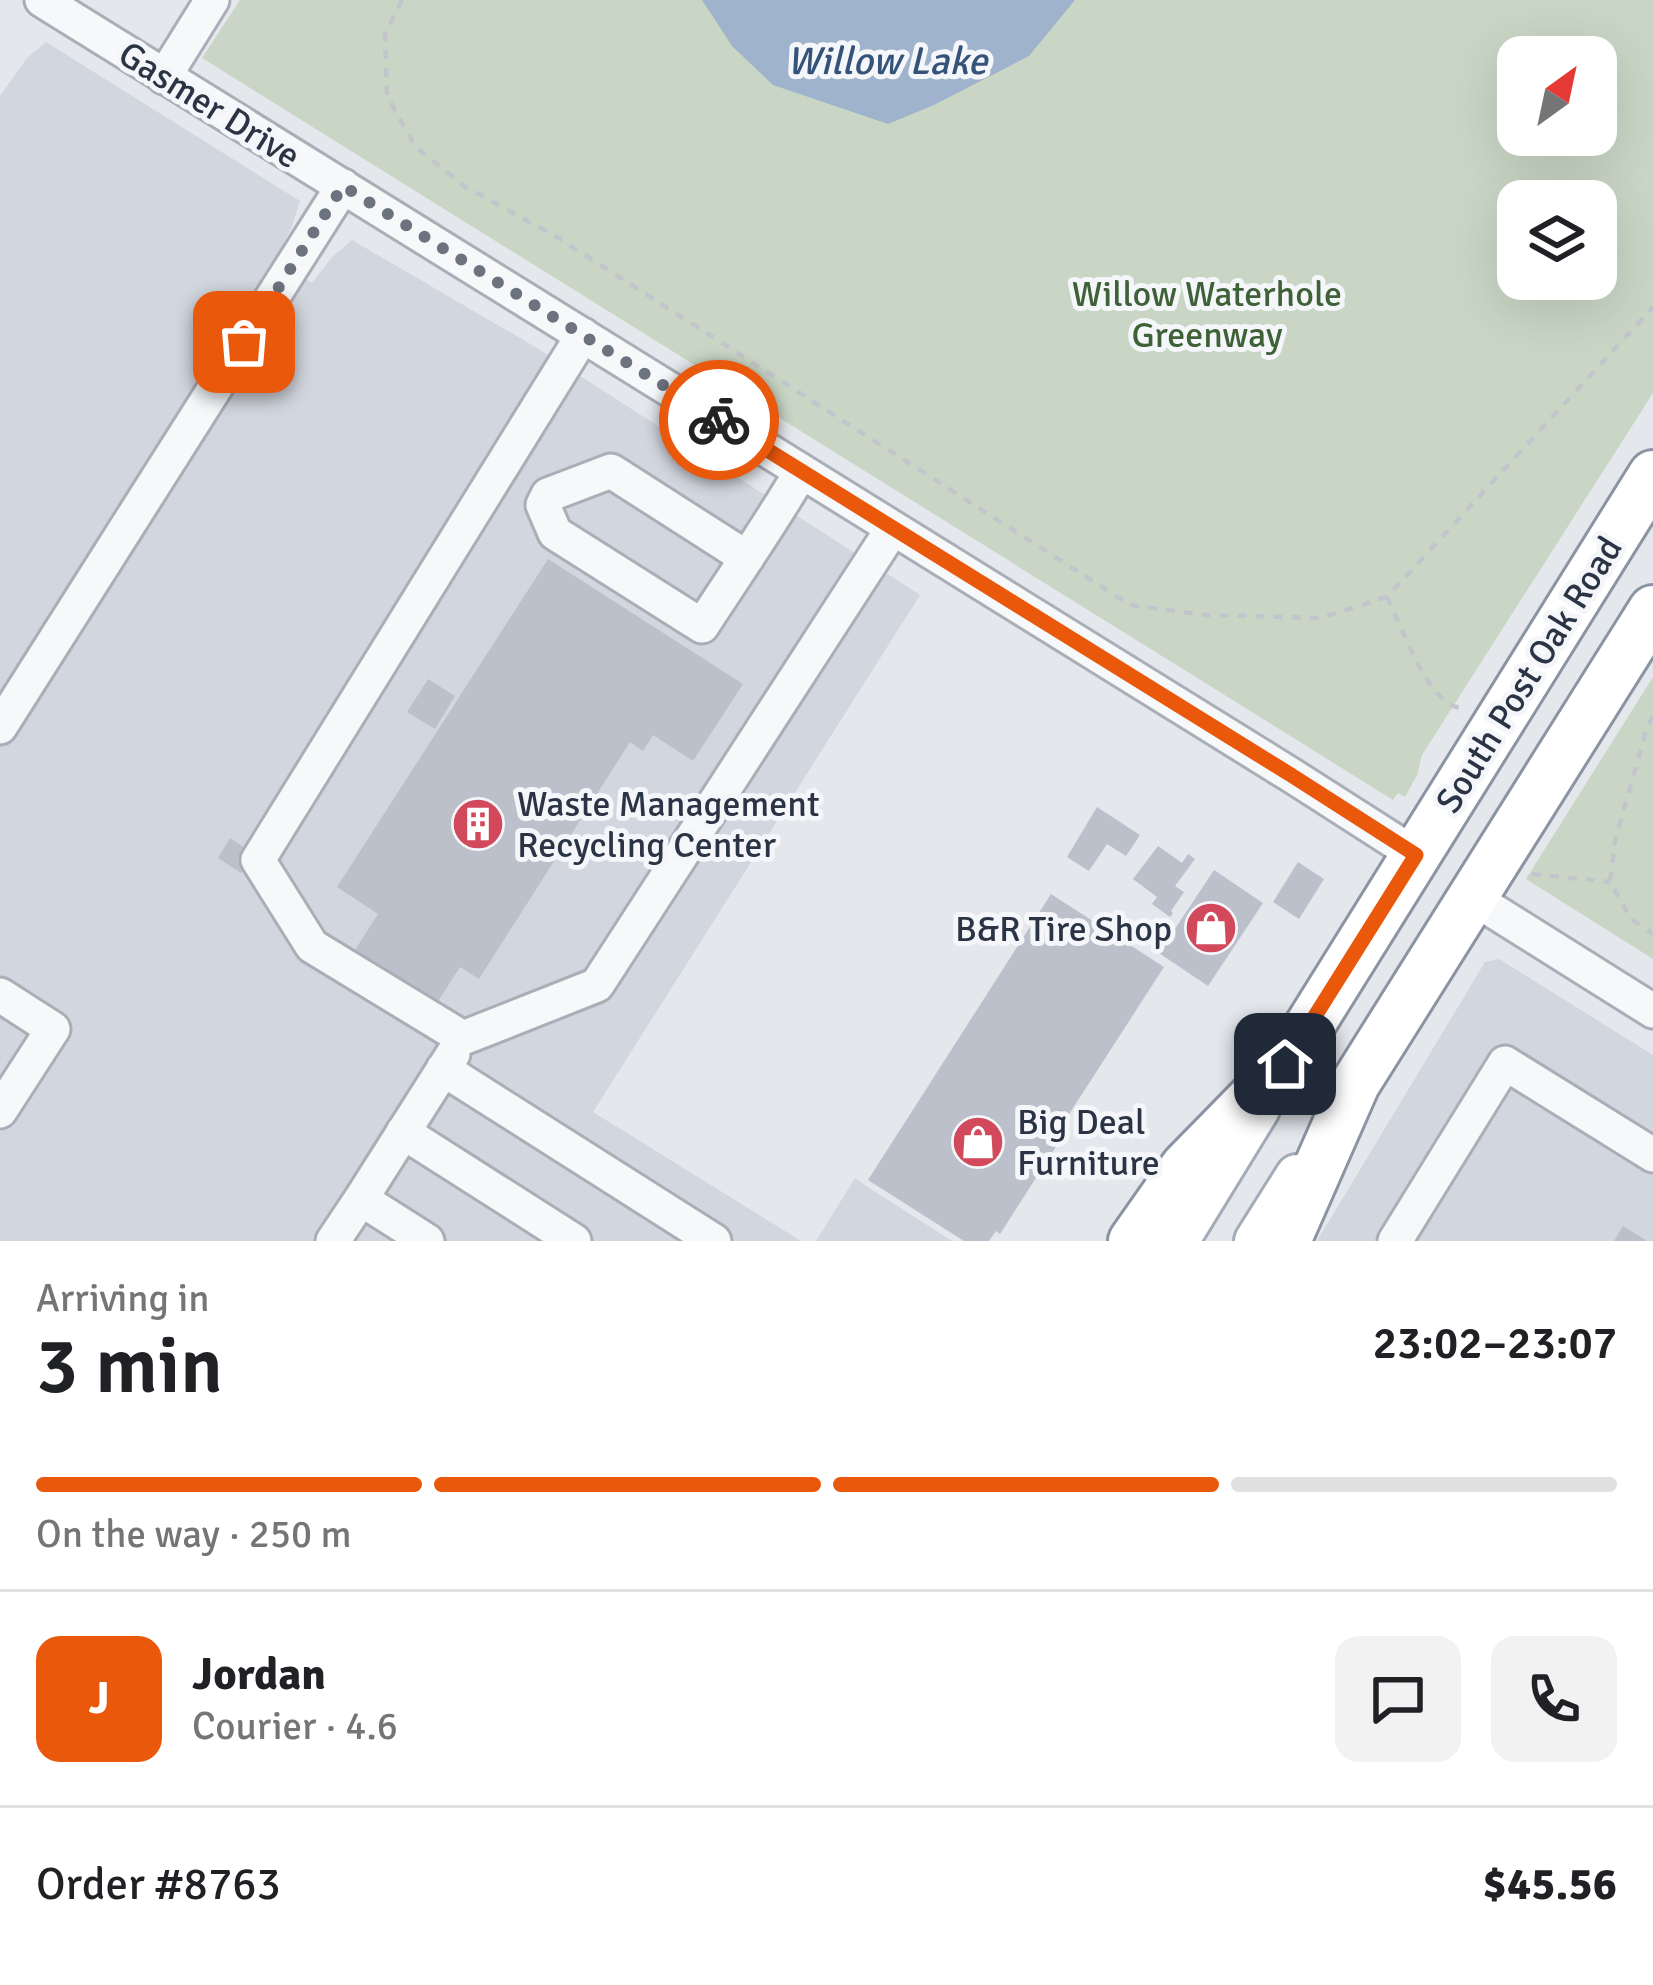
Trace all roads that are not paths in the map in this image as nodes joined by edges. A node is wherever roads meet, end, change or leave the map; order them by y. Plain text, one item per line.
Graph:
1 (42, 0) edge
2 (212, 0) edge
3 (164, 77) junction
4 (343, 186) junction
5 (583, 335) junction
6 (498, 471) junction
7 (801, 472) junction
8 (1653, 475) edge
9 (545, 500) junction
10 (893, 528) junction
11 (747, 557) junction
12 (1653, 610) edge
13 (0, 727) edge
14 (1545, 783) junction
15 (1416, 855) junction
16 (1473, 898) junction
17 (1365, 937) junction
18 (0, 995) edge
19 (1653, 1011) edge
20 (463, 1038) junction
21 (1285, 1064) junction
22 (443, 1069) junction
23 (1355, 1084) junction
24 (0, 1112) edge
25 (403, 1132) junction
26 (1653, 1154) edge
27 (361, 1199) junction
28 (333, 1241) edge
29 (427, 1241) edge
30 (574, 1241) edge
31 (714, 1241) edge
32 (1132, 1241) edge
33 (1177, 1241) edge
34 (1256, 1241) edge
35 (1286, 1241) edge
36 (1395, 1241) edge

1 - 3 street, Gasmer Drive
2 - 3 street
3 - 4 street, Gasmer Drive
4 - 5 street, Gasmer Drive
4 - 13 street
5 - 6 street
5 - 7 street, Gasmer Drive
6 - 9 street
6 - 20 street
7 - 10 street, Gasmer Drive
7 - 11 street
8 - 15 highway, South Post Oak Road
9 - 11 street
9 - 11 street
10 - 15 street, Gasmer Drive
10 - 20 street
12 - 14 highway, South Post Oak Road
14 - 15 highway
14 - 16 highway, South Post Oak Road
15 - 17 highway, South Post Oak Road
16 - 17 highway
16 - 19 street
16 - 23 highway, South Post Oak Road
17 - 21 highway, South Post Oak Road
18 - 24 street
20 - 22 street
21 - 32 highway
21 - 33 main road, South Post Oak Road
22 - 25 street
22 - 31 street
23 - 34 main road, South Post Oak Road
23 - 35 highway
25 - 27 street
25 - 30 street
26 - 36 street
27 - 28 street
27 - 29 street

